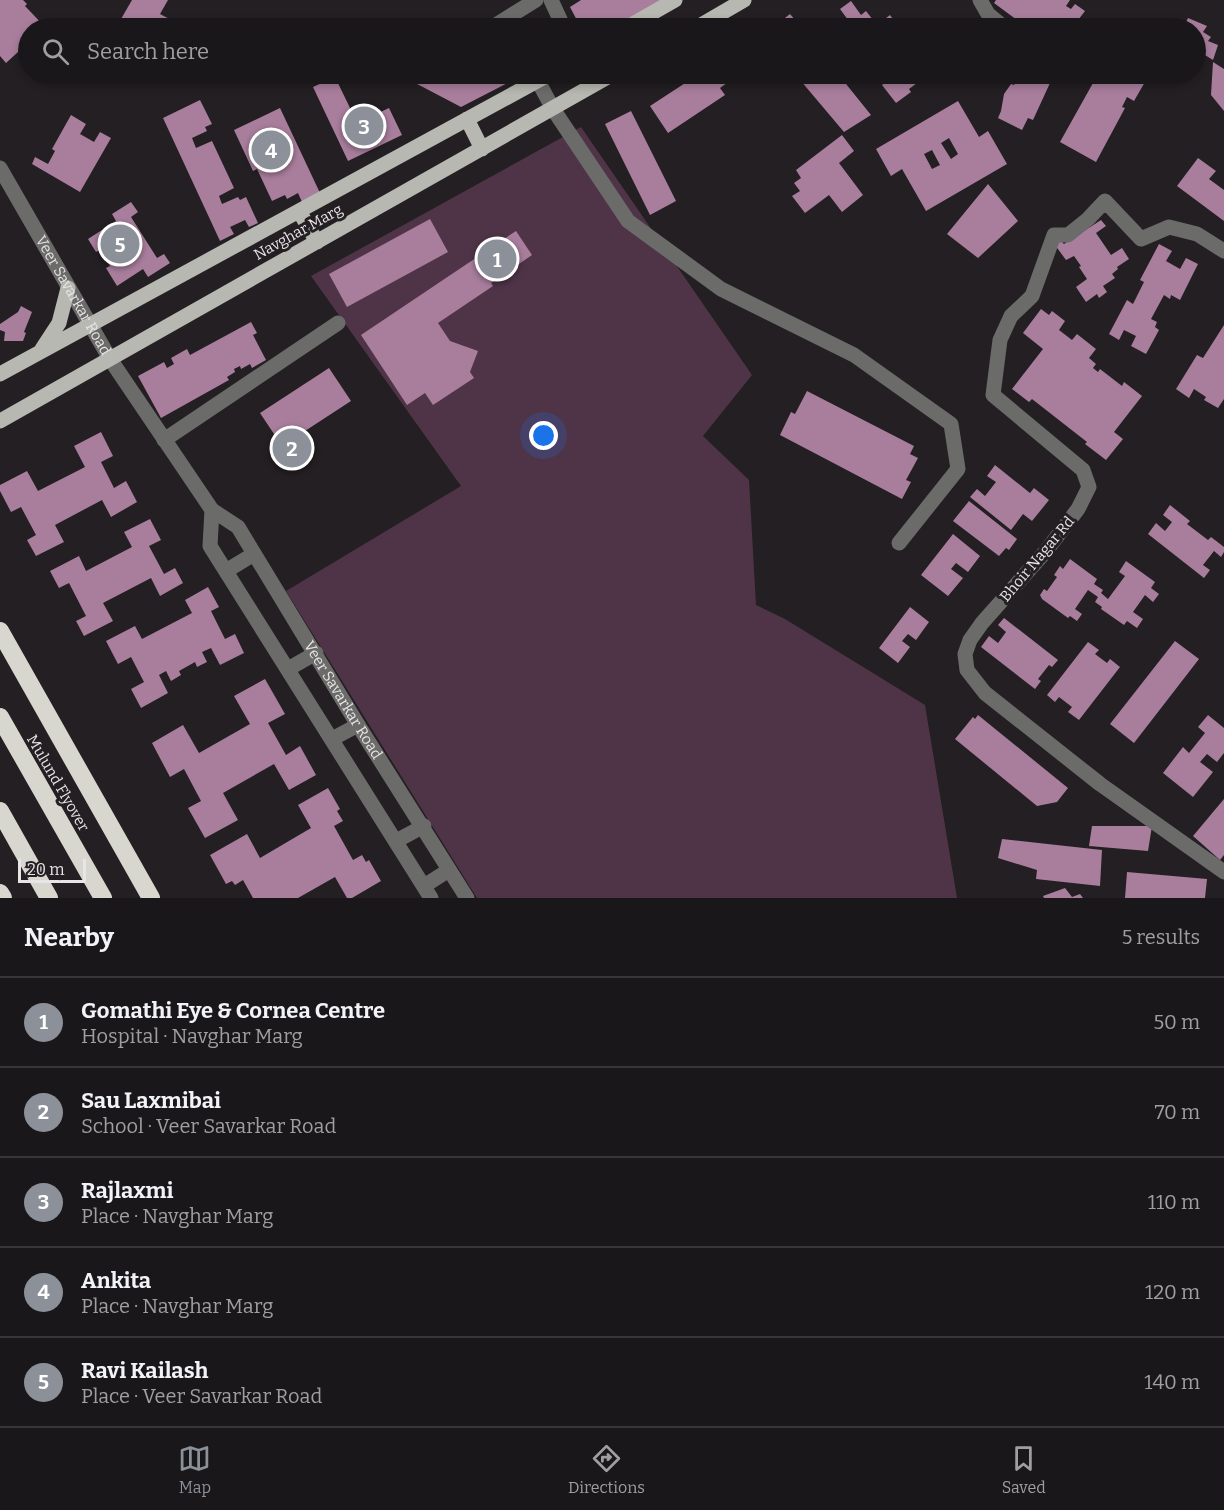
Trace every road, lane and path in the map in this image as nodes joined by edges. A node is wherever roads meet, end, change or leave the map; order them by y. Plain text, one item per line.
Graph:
1 (536, 0) edge
2 (551, 0) edge
3 (675, 0) edge
4 (744, 0) edge
5 (980, 0) edge
6 (507, 18) edge
7 (559, 18) edge
8 (644, 18) edge
9 (713, 18) edge
10 (993, 18) edge
11 (531, 84) edge
12 (546, 84) edge
13 (584, 84) edge
14 (554, 109) junction
15 (467, 119) junction
16 (482, 149) junction
17 (0, 168) edge
18 (299, 211) junction
19 (317, 242) junction
20 (1224, 251) edge
21 (68, 288) junction
22 (338, 323) dead end
23 (89, 325) junction
24 (40, 351) junction
25 (110, 359) junction
26 (0, 374) edge
27 (0, 420) edge
28 (164, 440) junction
29 (212, 510) junction
30 (899, 543) dead end
31 (254, 554) junction
32 (226, 571) junction
33 (0, 631) edge
34 (316, 653) junction
35 (288, 669) junction
36 (0, 717) edge
37 (358, 725) junction
38 (332, 739) junction
39 (0, 811) edge
40 (424, 826) junction
41 (396, 841) junction
42 (448, 870) junction
43 (1224, 872) edge
44 (428, 892) edge
45 (0, 893) edge
46 (3, 898) edge
47 (49, 898) edge
48 (103, 898) edge
49 (151, 898) edge
50 (467, 898) edge

1 - 6 street
2 - 7 street
3 - 8 main road
4 - 9 main road
5 - 10 street
11 - 15 main road
12 - 14 street
13 - 14 main road, Navghar Marg
14 - 16 main road, Navghar Marg
14 - 30 street
15 - 16 main road
15 - 18 main road
16 - 19 main road, Navghar Marg
17 - 21 street, Veer Savarkar Road
18 - 19 main road
18 - 23 main road
19 - 25 main road, Navghar Marg
20 - 43 street, Bhoir Nagar Rd
21 - 23 street, Veer Savarkar Road
21 - 24 main road
22 - 28 street
23 - 24 main road
23 - 25 street, Veer Savarkar Road
24 - 26 main road
25 - 27 main road, Navghar Marg
25 - 28 street, Veer Savarkar Road
28 - 29 street, Veer Savarkar Road
29 - 31 street, Veer Savarkar Road
29 - 32 street, Veer Savarkar Road
31 - 32 street
31 - 34 street, Veer Savarkar Road
32 - 35 street, Veer Savarkar Road
33 - 49 highway
34 - 35 street
34 - 37 street, Veer Savarkar Road
35 - 38 street, Veer Savarkar Road
36 - 48 highway, Mulund Flyover
37 - 38 street
37 - 40 street, Veer Savarkar Road
38 - 41 street, Veer Savarkar Road
39 - 47 highway
40 - 41 street
40 - 42 street, Veer Savarkar Road
41 - 44 street, Veer Savarkar Road
42 - 44 street
42 - 50 street, Veer Savarkar Road
45 - 46 highway

